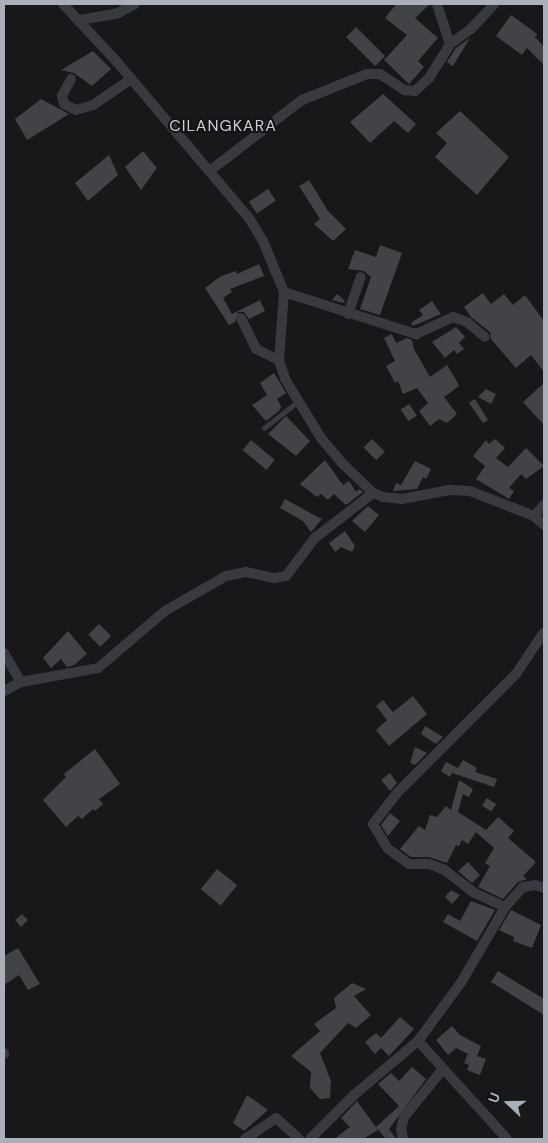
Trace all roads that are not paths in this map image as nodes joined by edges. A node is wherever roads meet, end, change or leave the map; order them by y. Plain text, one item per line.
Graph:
1 (63, 4) edge
2 (134, 4) edge
3 (438, 4) edge
4 (494, 4) edge
5 (80, 20) junction
6 (450, 44) junction
7 (131, 79) junction
8 (71, 80) dead end
9 (211, 170) junction
10 (361, 277) dead end
11 (284, 292) junction
12 (348, 314) junction
13 (241, 318) dead end
14 (485, 338) dead end
15 (279, 360) junction
16 (297, 402) junction
17 (264, 428) dead end
18 (374, 493) junction
19 (544, 505) edge
20 (534, 516) junction
21 (544, 525) edge
22 (544, 632) edge
23 (4, 653) edge
24 (21, 682) junction
25 (4, 691) edge
26 (544, 888) edge
27 (505, 907) junction
28 (418, 1041) junction
29 (442, 1070) junction
30 (244, 1139) edge
31 (299, 1139) edge
32 (310, 1139) edge
33 (403, 1139) edge
34 (507, 1139) edge

1 - 5 street
2 - 5 street
3 - 6 street
4 - 6 street
5 - 7 street
6 - 9 street
7 - 8 street
7 - 9 street
9 - 11 street
10 - 12 street
11 - 12 street
11 - 15 street
12 - 14 street
13 - 15 street
15 - 16 street
16 - 17 lane
16 - 18 street
18 - 20 street
18 - 24 street
19 - 20 street
20 - 21 street
22 - 27 street
23 - 24 street
24 - 25 street
26 - 27 street
27 - 28 street
28 - 29 street
28 - 32 street
29 - 33 street
29 - 34 street
30 - 31 street

